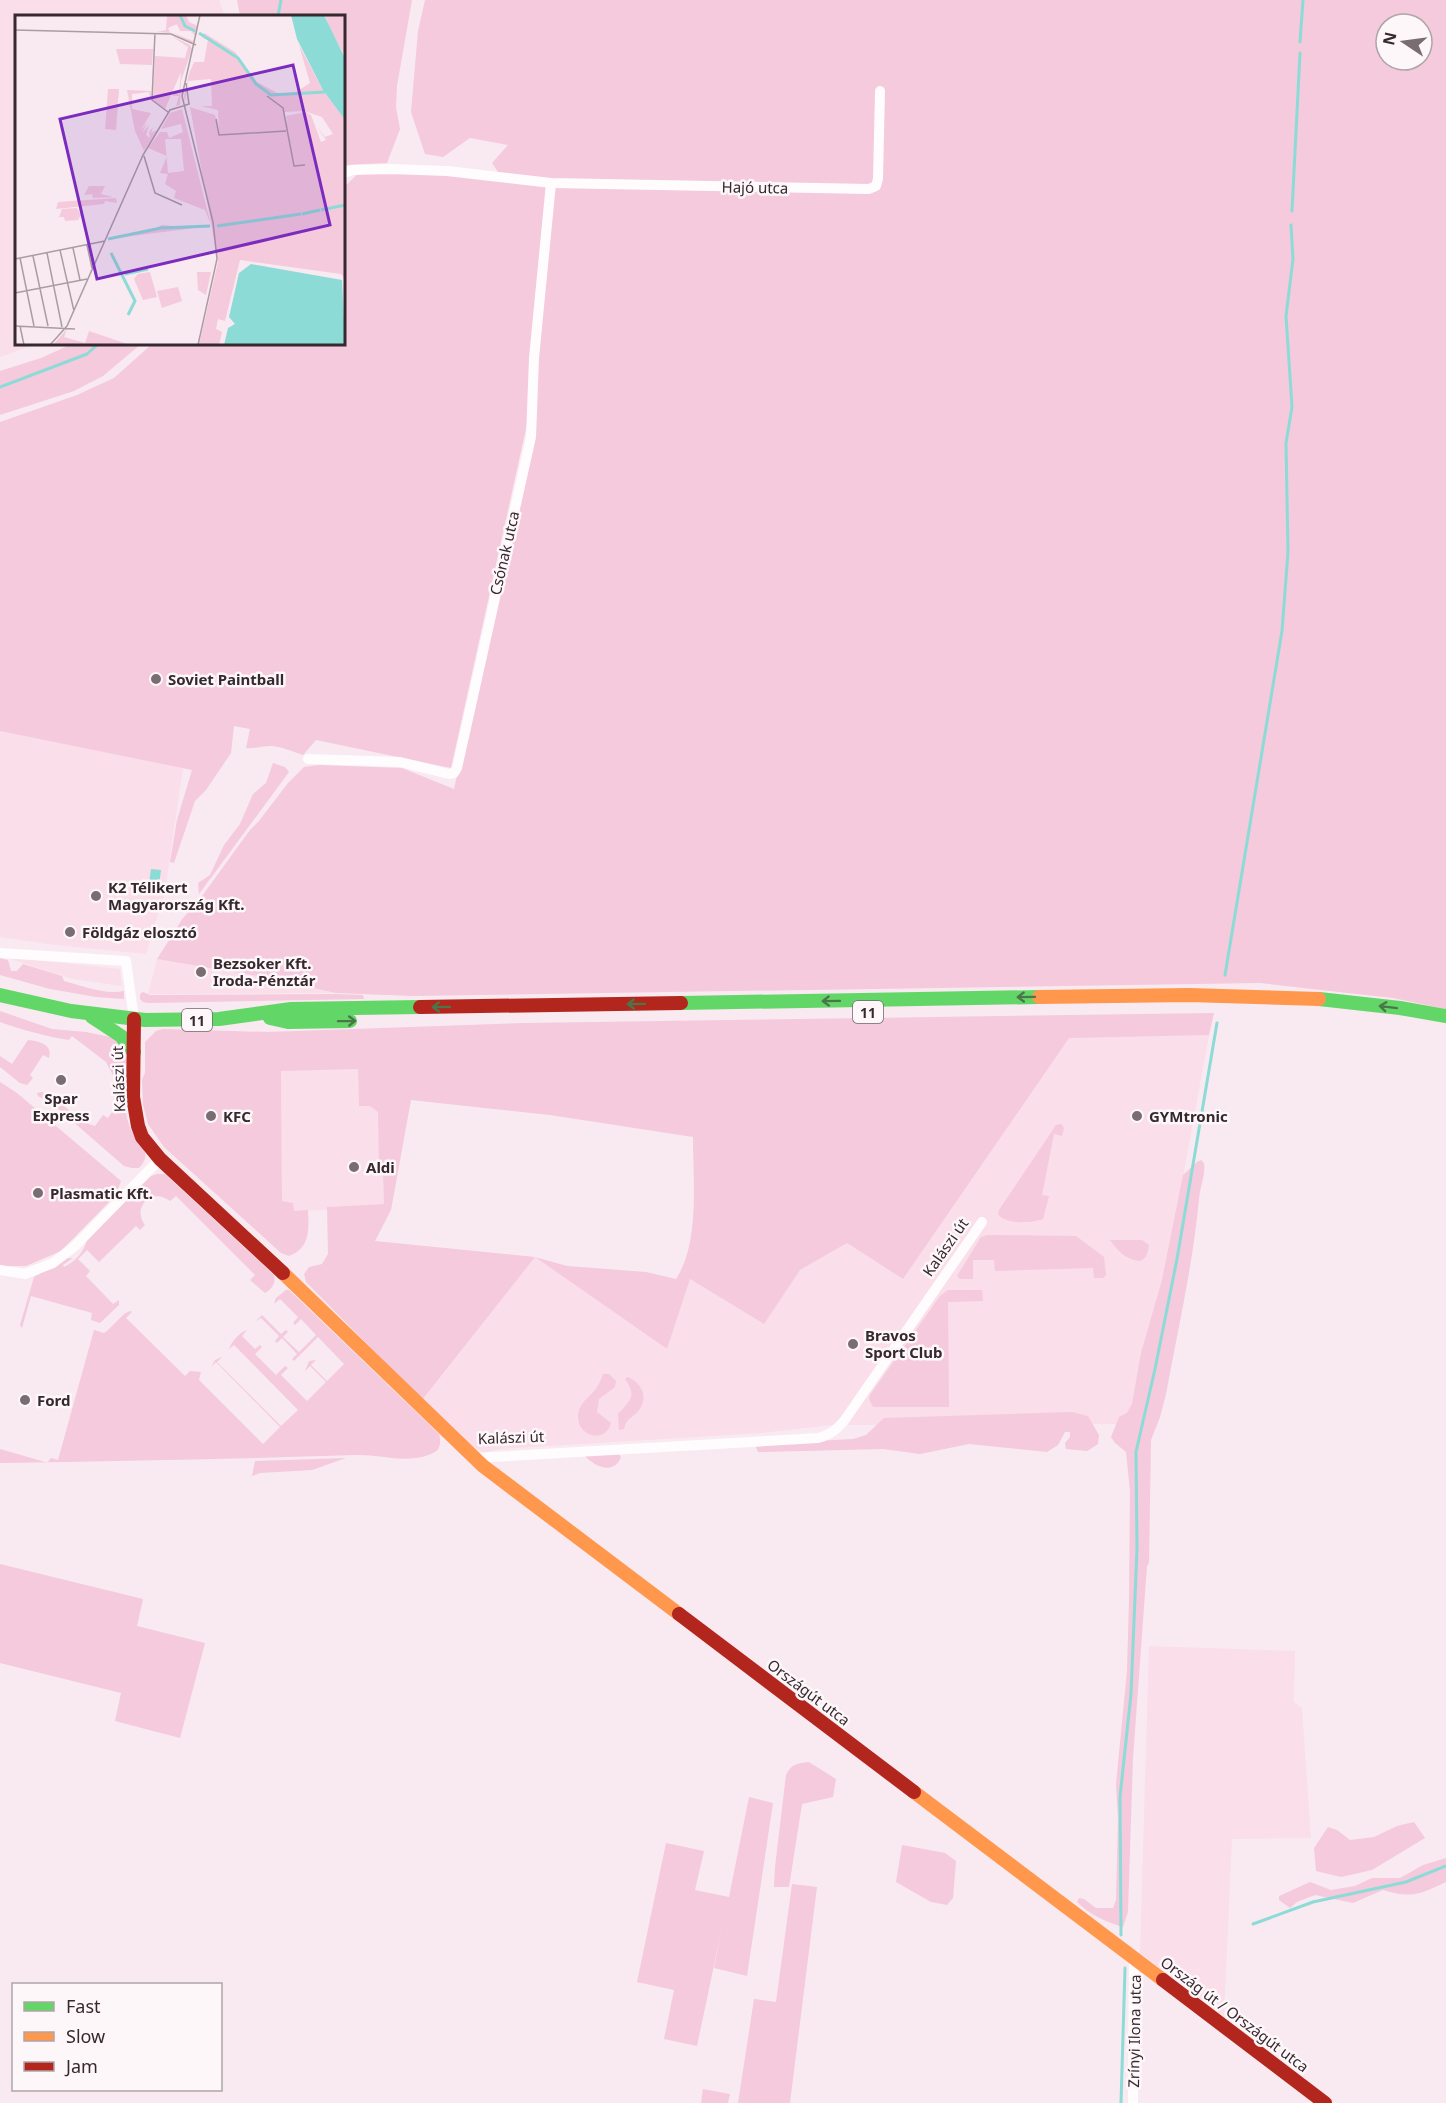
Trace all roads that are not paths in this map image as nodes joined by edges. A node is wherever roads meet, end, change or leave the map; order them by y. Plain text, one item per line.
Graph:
1 (880, 92) dead end
2 (345, 173) edge
3 (551, 183) junction
4 (308, 759) dead end
5 (0, 953) edge
6 (0, 995) edge
7 (85, 1012) junction
8 (259, 1016) junction
9 (1446, 1016) edge
10 (134, 1019) junction
11 (1446, 1028) edge
12 (134, 1052) junction
13 (160, 1159) junction
14 (982, 1222) dead end
15 (0, 1270) edge
16 (474, 1458) junction
17 (1130, 1955) junction
18 (1133, 2103) edge
19 (1325, 2103) edge

1 - 3 street, Hajó utca
2 - 3 street, Hajó utca
3 - 4 street, Csónak utca
5 - 10 street
6 - 7 main road, 11
7 - 10 main road, 11
7 - 12 main road
9 -> 8 main road, 11
8 - 10 main road, 11
8 -> 11 main road, 11
10 - 12 main road, Kalászi út
12 - 13 main road, Kalászi út
13 - 15 street
13 - 16 main road, Kalászi út
14 - 16 street, Kalászi út
16 - 17 main road, Országút utca
17 - 18 street, Zrínyi Ilona utca
17 - 19 main road, Ország út / Országút utca

